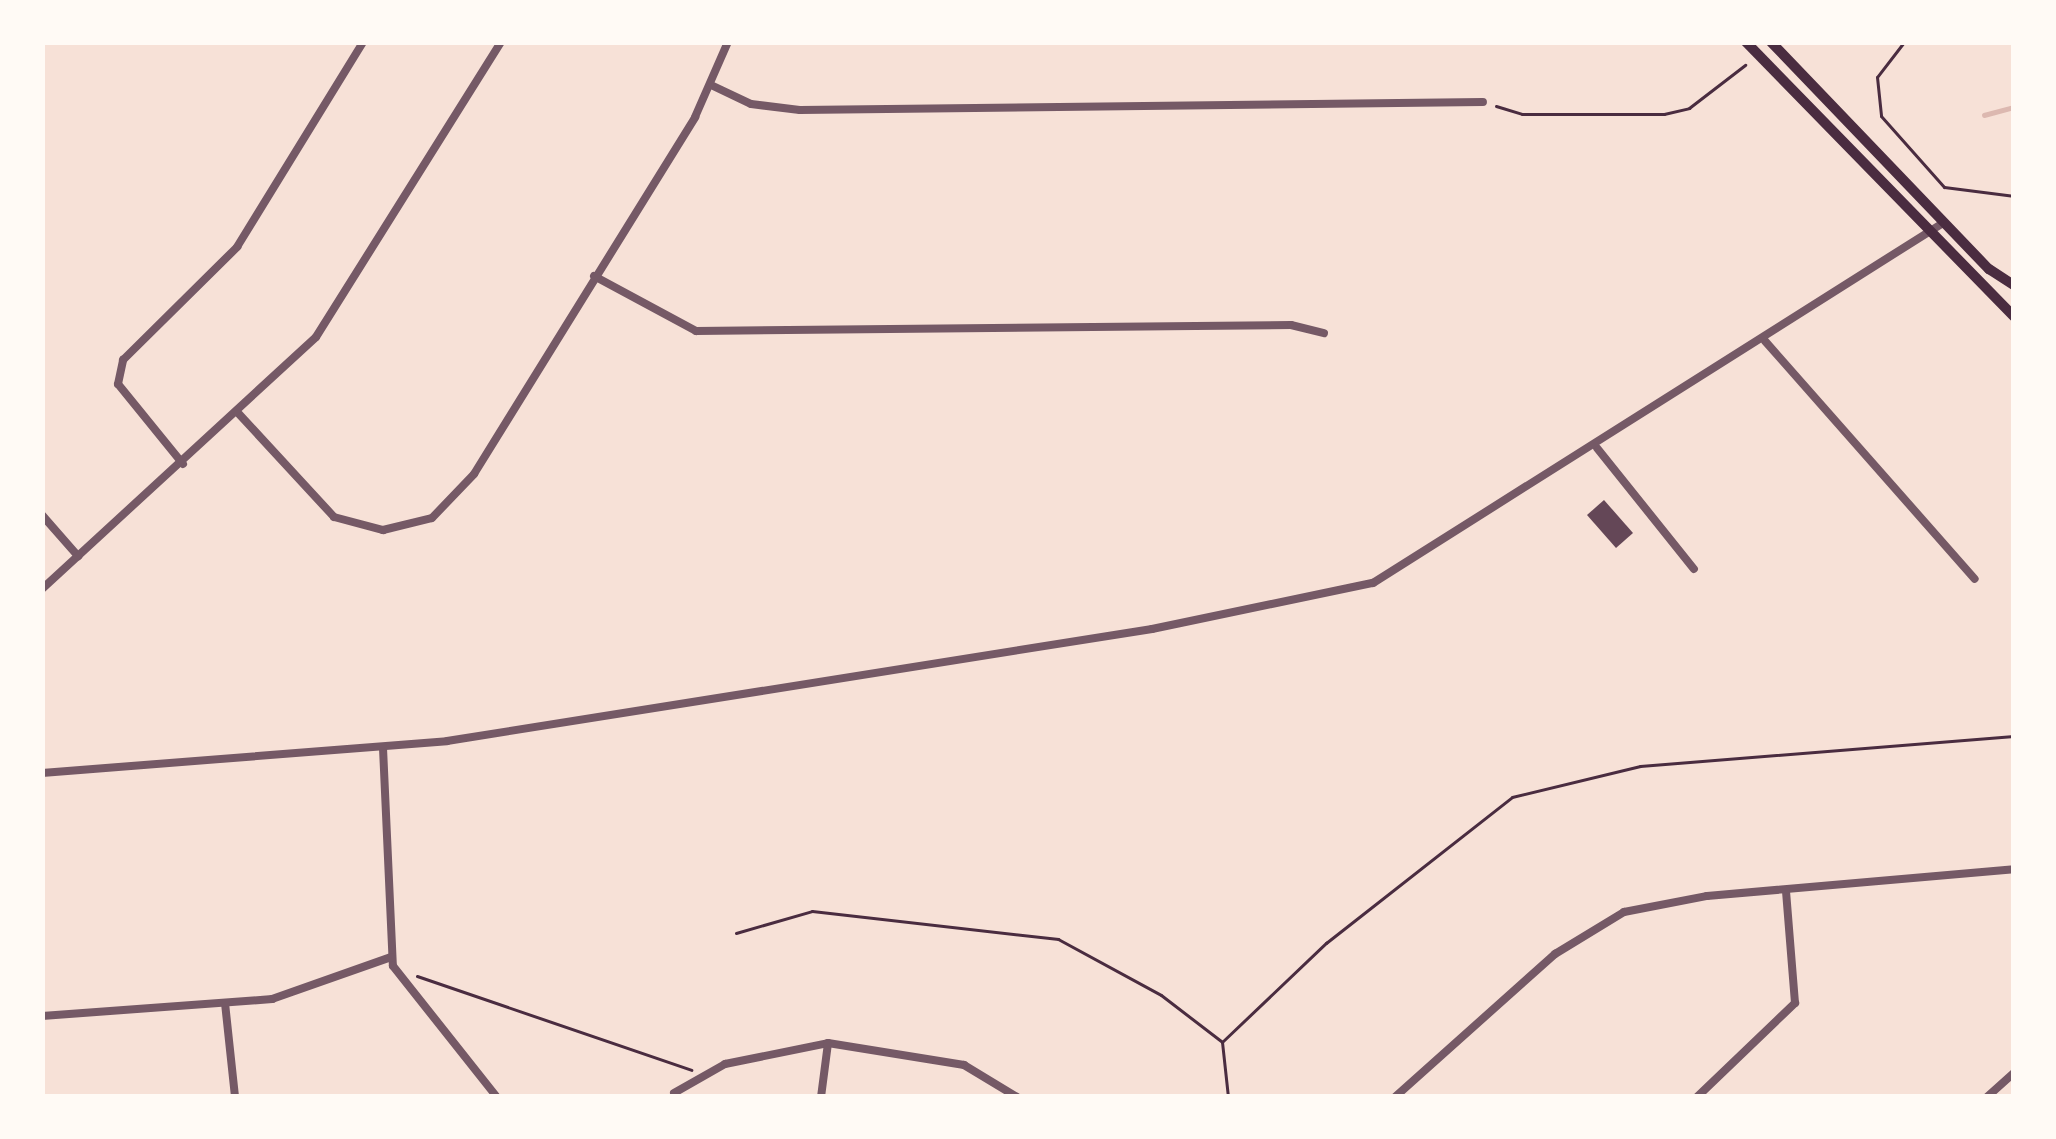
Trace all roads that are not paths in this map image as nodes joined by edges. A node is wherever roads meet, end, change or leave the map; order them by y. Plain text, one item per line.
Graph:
1 (363, 42) edge
2 (501, 42) edge
3 (728, 42) edge
4 (1771, 42) edge
5 (1742, 47) edge
6 (711, 85) junction
7 (1483, 102) road end
8 (1943, 223) junction
9 (1927, 236) junction
10 (594, 276) junction
11 (2014, 285) edge
12 (2014, 316) edge
13 (1324, 333) dead end
14 (1765, 341) junction
15 (239, 413) junction
16 (1597, 448) junction
17 (183, 464) junction
18 (42, 515) edge
19 (78, 556) junction
20 (1694, 569) dead end
21 (1976, 579) dead end
22 (42, 589) edge
23 (383, 748) junction
24 (42, 773) edge
25 (2014, 869) edge
26 (1786, 890) junction
27 (392, 961) junction
28 (225, 1003) junction
29 (42, 1016) edge
30 (828, 1043) junction
31 (2014, 1073) edge
32 (674, 1094) dead end
33 (235, 1097) edge
34 (497, 1097) edge
35 (821, 1097) edge
36 (1017, 1097) edge
37 (1395, 1097) edge
38 (1697, 1097) edge
39 (1987, 1097) edge

1 - 17 street
2 - 15 street
3 - 6 street
4 - 8 main road
5 - 9 main road
6 - 7 street
6 - 10 street
8 - 9 street
8 - 11 main road
9 - 12 main road
9 - 14 street
10 - 13 street
10 - 15 street
14 - 16 street
14 - 21 street
15 - 17 street
16 - 20 street
16 - 23 street
17 - 19 street
18 - 19 street
19 - 22 street
23 - 24 street
23 - 27 street
25 - 26 street
26 - 37 street
26 - 38 street
27 - 28 street
27 - 34 street
28 - 29 street
28 - 33 street
30 - 32 street
30 - 35 street
30 - 36 street
31 - 39 street

